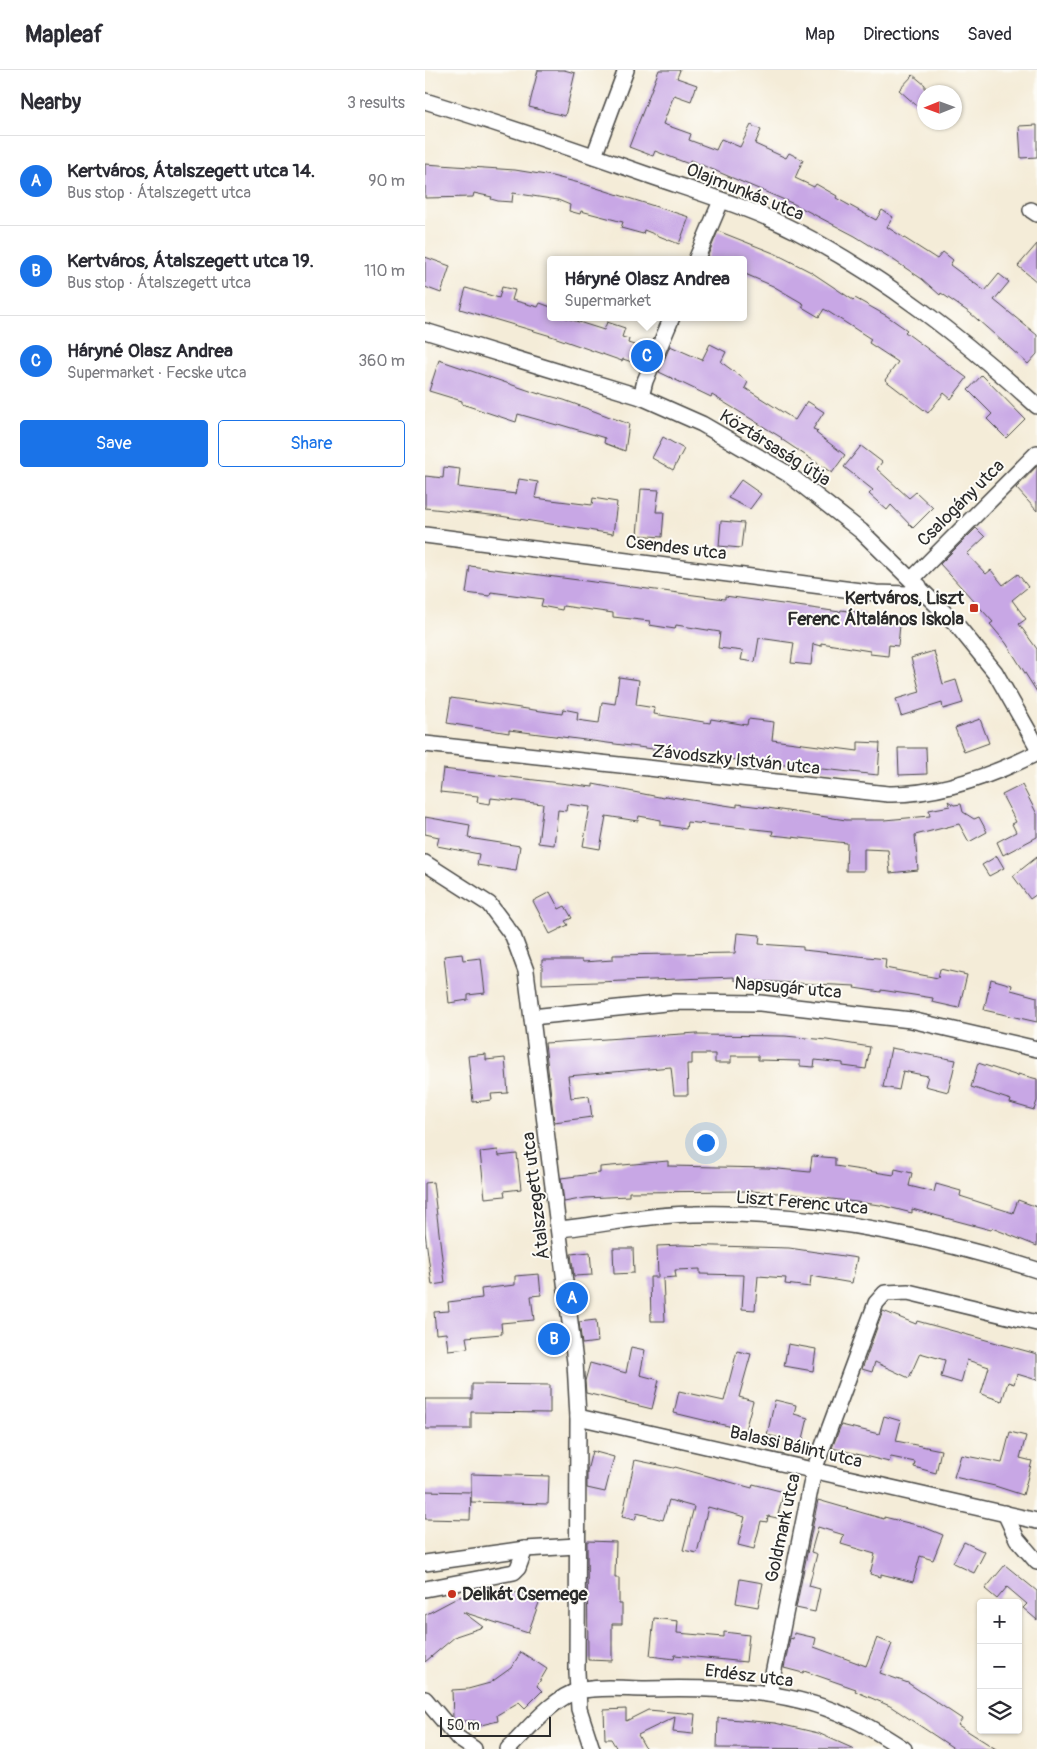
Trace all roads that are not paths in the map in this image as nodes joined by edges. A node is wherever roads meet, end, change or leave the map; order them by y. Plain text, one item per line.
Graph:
1 (626, 70) edge
2 (425, 101) edge
3 (594, 156) junction
4 (721, 201) junction
5 (698, 256) edge
6 (670, 321) edge
7 (425, 331) edge
8 (641, 397) junction
9 (1037, 406) edge
10 (1037, 453) edge
11 (425, 535) edge
12 (916, 583) junction
13 (425, 744) edge
14 (1037, 746) edge
15 (1037, 753) edge
16 (425, 863) edge
17 (532, 1016) junction
18 (1037, 1048) edge
19 (559, 1229) junction
20 (1037, 1270) edge
21 (1037, 1322) edge
22 (578, 1417) junction
23 (813, 1470) junction
24 (1005, 1513) junction
25 (1037, 1520) edge
26 (577, 1546) junction
27 (525, 1548) junction
28 (1037, 1562) edge
29 (425, 1563) edge
30 (441, 1587) junction
31 (425, 1589) edge
32 (425, 1598) edge
33 (578, 1691) junction
34 (769, 1694) junction
35 (425, 1699) edge
36 (474, 1749) edge
37 (509, 1749) edge
38 (592, 1749) edge
39 (904, 1749) edge

1 - 3 street
2 - 3 street, Olajmunkás utca
3 - 4 street, Olajmunkás utca
4 - 5 street
4 - 9 street, Olajmunkás utca
6 - 8 street
7 - 8 street, Köztársaság útja
8 - 12 street, Köztársaság útja
10 - 12 street, Csalogány utca
11 - 12 street, Csendes utca
12 - 14 street, Köztársaság útja
13 - 15 street, Závodszky István utca
16 - 17 street, Átalszegett utca
17 - 18 street, Napsugár utca
17 - 19 street, Átalszegett utca
19 - 20 street, Liszt Ferenc utca
19 - 22 street, Átalszegett utca
21 - 23 street, Goldmark utca
22 - 23 street, Balassi Bálint utca
22 - 26 street, Átalszegett utca
23 - 24 street, Balassi Bálint utca
23 - 34 street, Goldmark utca
24 - 25 street, Balassi Bálint utca
24 - 28 street
26 - 27 street
26 - 33 street, Átalszegett utca
27 - 29 street
27 - 30 street
30 - 31 street
30 - 32 street
33 - 34 street, Erdész utca
33 - 37 street
33 - 38 street, Átalszegett utca
34 - 39 street, Erdész utca
35 - 36 street

